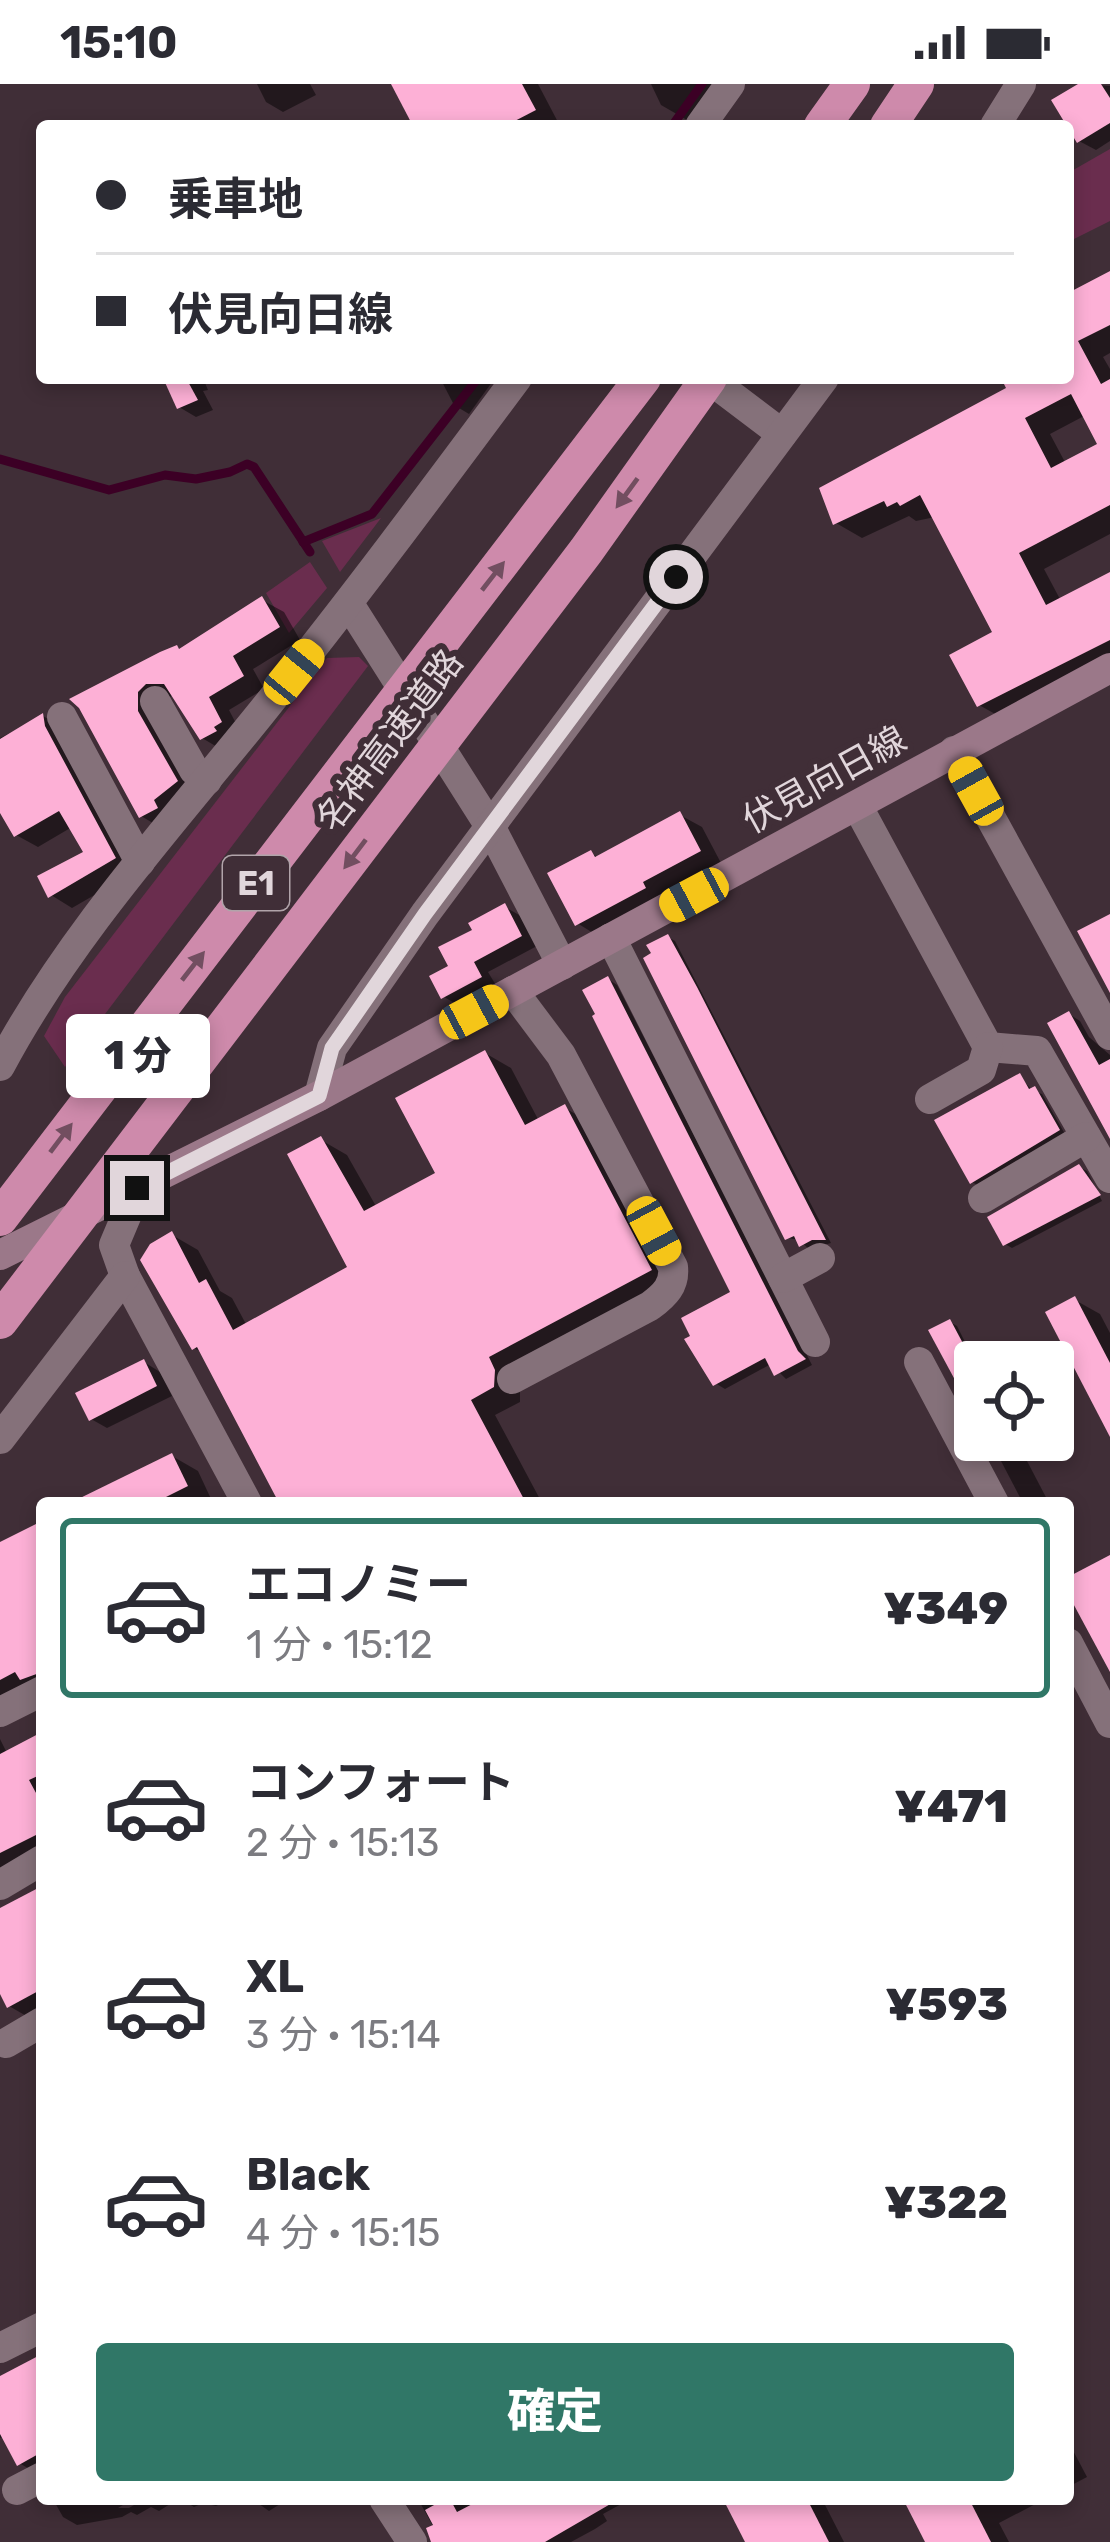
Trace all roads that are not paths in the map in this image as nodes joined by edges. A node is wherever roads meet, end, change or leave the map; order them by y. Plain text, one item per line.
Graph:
1 (730, 84) edge
2 (851, 84) edge
3 (916, 84) edge
4 (1021, 84) edge
5 (704, 120) edge
6 (827, 120) edge
7 (893, 120) edge
8 (998, 120) edge
9 (513, 384) edge
10 (638, 384) edge
11 (820, 384) edge
12 (704, 385) edge
13 (782, 434) junction
14 (350, 604) junction
15 (1110, 668) edge
16 (155, 701) dead end
17 (62, 717) dead end
18 (954, 751) junction
19 (207, 780) junction
20 (858, 807) junction
21 (491, 828) junction
22 (140, 862) junction
23 (611, 938) junction
24 (562, 965) junction
25 (513, 991) junction
26 (1110, 1035) edge
27 (988, 1047) junction
28 (0, 1066) edge
29 (319, 1096) junction
30 (930, 1099) dead end
31 (1086, 1137) junction
32 (1110, 1178) edge
33 (137, 1188) junction
34 (983, 1198) dead end
35 (0, 1218) edge
36 (0, 1255) edge
37 (820, 1258) dead end
38 (125, 1276) junction
39 (783, 1278) junction
40 (0, 1321) edge
41 (815, 1342) dead end
42 (920, 1362) dead end
43 (512, 1379) dead end
44 (0, 1439) edge
45 (244, 1497) edge
46 (991, 1497) edge
47 (1074, 1654) edge
48 (36, 1694) edge
49 (0, 1712) edge
50 (1110, 1723) edge
51 (36, 1864) edge
52 (0, 1885) edge
53 (36, 2026) edge
54 (6, 2043) dead end
55 (36, 2330) edge
56 (0, 2348) edge
57 (388, 2505) edge
58 (412, 2542) edge

1 - 5 street
2 - 6 highway
3 - 7 highway
4 - 8 street
9 - 14 street
35 -> 10 highway, 名神高速道路 / E1
11 - 13 street
12 - 13 street
12 -> 40 highway, 名神高速道路 / E1
13 - 21 street
14 - 19 street
14 - 21 street
15 - 18 main road, 伏見向日線
16 - 19 street
17 - 22 street
18 - 20 main road, 伏見向日線
18 - 26 street
19 - 22 street
20 - 23 main road, 伏見向日線
20 - 27 street
21 - 24 street
21 - 29 street
22 - 28 street
23 - 24 main road, 伏見向日線
23 - 39 street
24 - 25 main road, 伏見向日線
25 - 29 main road, 伏見向日線
25 - 43 street
27 - 30 street
27 - 31 street
29 - 33 main road, 伏見向日線
31 - 32 street
31 - 34 street
33 - 36 main road, 伏見向日線
33 - 38 street
37 - 39 street
38 - 44 street
38 - 45 street
39 - 41 street
42 - 46 street
47 - 50 street
48 - 49 street
51 - 52 street
53 - 54 street
55 - 56 street
57 - 58 street

